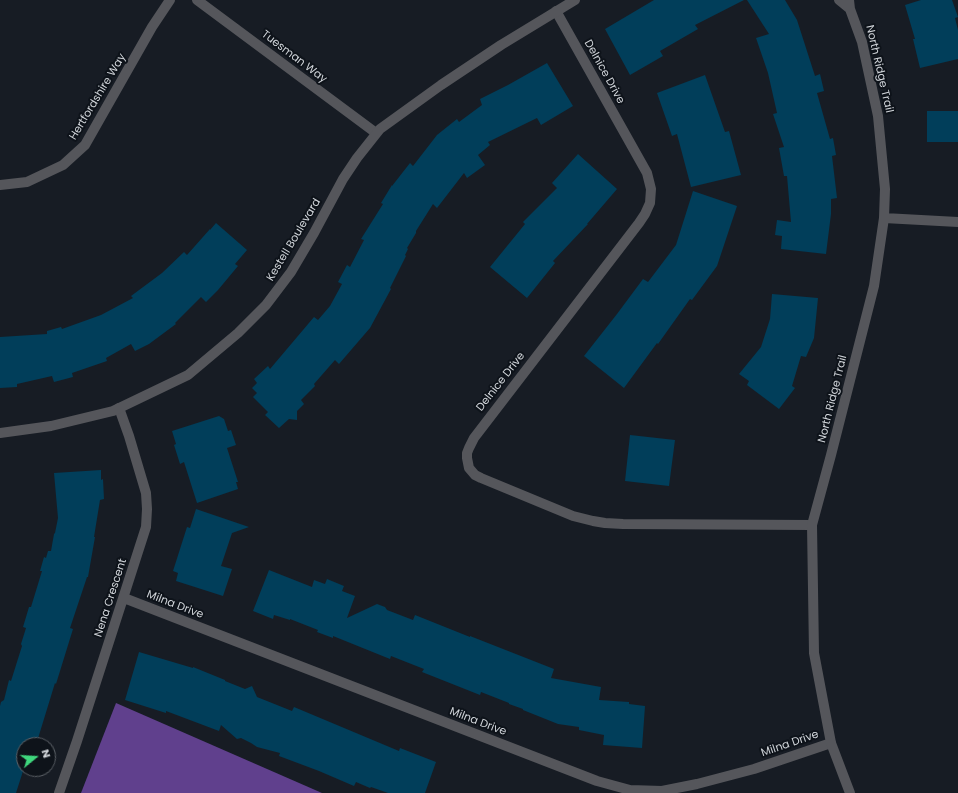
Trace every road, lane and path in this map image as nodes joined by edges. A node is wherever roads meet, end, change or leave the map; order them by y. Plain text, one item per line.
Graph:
1 (170, 0) edge
2 (197, 0) edge
3 (575, 0) edge
4 (839, 0) edge
5 (850, 5) edge
6 (556, 11) junction
7 (376, 133) junction
8 (0, 185) edge
9 (884, 218) junction
10 (958, 222) edge
11 (119, 408) junction
12 (0, 433) edge
13 (812, 525) junction
14 (124, 598) junction
15 (831, 743) junction
16 (59, 793) edge
17 (850, 793) edge

1 - 8 street, Hertfordshire Way
2 - 7 street, Tuesman Way
3 - 6 street, Kestell Boulevard
4 - 5 street, North Ridge Trail
5 - 9 street, North Ridge Trail
6 - 7 street, Kestell Boulevard
6 - 13 street, Delnice Drive
7 - 11 street, Kestell Boulevard
9 - 10 street
9 - 13 street, North Ridge Trail
11 - 12 street, Kestell Boulevard
11 - 14 street, Nena Crescent
13 - 15 street, North Ridge Trail
14 - 15 street, Milna Drive
14 - 16 street, Nena Crescent
15 - 17 street, North Ridge Trail

